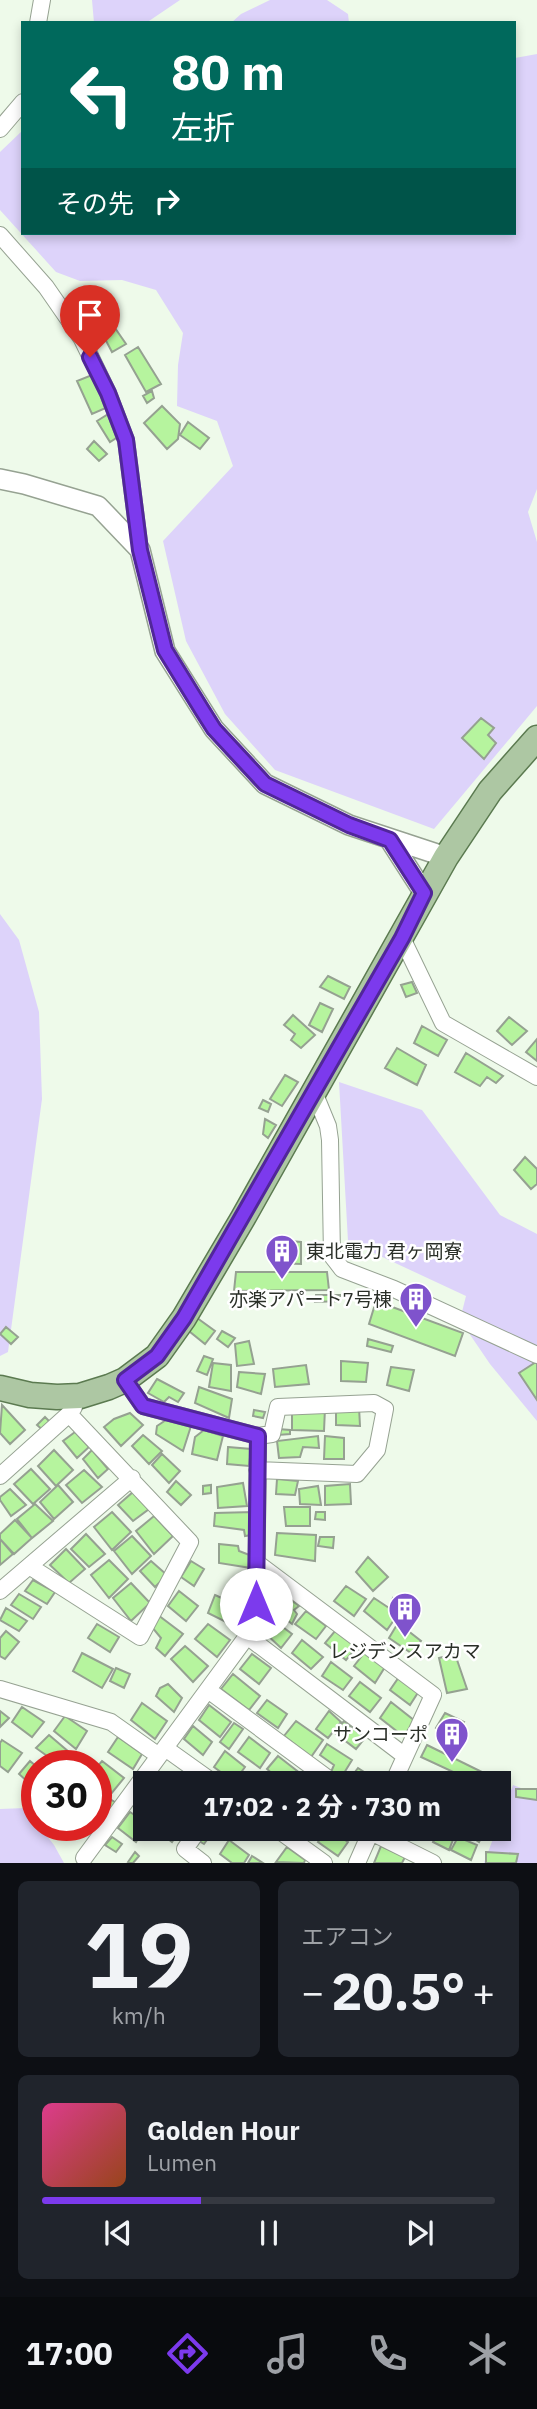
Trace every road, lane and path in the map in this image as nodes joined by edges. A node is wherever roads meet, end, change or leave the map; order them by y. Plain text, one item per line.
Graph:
1 (42, 0) edge
2 (38, 21) edge
3 (21, 104) edge
4 (0, 129) edge
5 (0, 235) edge
6 (0, 479) edge
7 (140, 550) junction
8 (537, 738) edge
9 (390, 840) junction
10 (446, 857) junction
11 (424, 893) junction
12 (402, 938) junction
13 (537, 1077) edge
14 (314, 1092) junction
15 (537, 1355) edge
16 (125, 1380) junction
17 (0, 1388) edge
18 (75, 1405) junction
19 (258, 1436) junction
20 (257, 1470) junction
21 (0, 1476) edge
22 (132, 1479) junction
23 (257, 1563) junction
24 (29, 1566) junction
25 (0, 1591) edge
26 (247, 1636) junction
27 (0, 1689) edge
28 (208, 1690) junction
29 (162, 1752) junction
30 (405, 1755) junction
31 (194, 1771) edge
32 (318, 1771) edge
33 (398, 1771) edge
34 (191, 1841) edge
35 (294, 1841) edge
36 (367, 1841) edge
37 (392, 1841) edge
38 (85, 1858) dead end
39 (203, 1863) edge
40 (324, 1863) edge
41 (357, 1863) edge
42 (433, 1863) edge

1 - 2 street
3 - 4 street
5 - 7 street
6 - 7 street
7 - 9 street
8 - 10 main road
9 - 10 street
9 - 11 street
10 - 11 main road
11 - 12 main road
12 - 13 street
12 - 14 main road
14 - 15 street
14 - 16 main road
16 - 18 main road
16 - 19 street
17 - 18 main road
18 - 21 street
18 - 22 street
19 - 20 street
19 - 20 street
20 - 23 street
22 - 24 street
22 - 24 street
23 - 26 street
23 - 30 street
24 - 25 street
26 - 28 street
26 - 30 street
27 - 29 street
28 - 29 street
28 - 32 street
29 - 31 street
29 - 38 street
30 - 33 street
34 - 39 street
35 - 40 street
36 - 41 street
37 - 42 street

